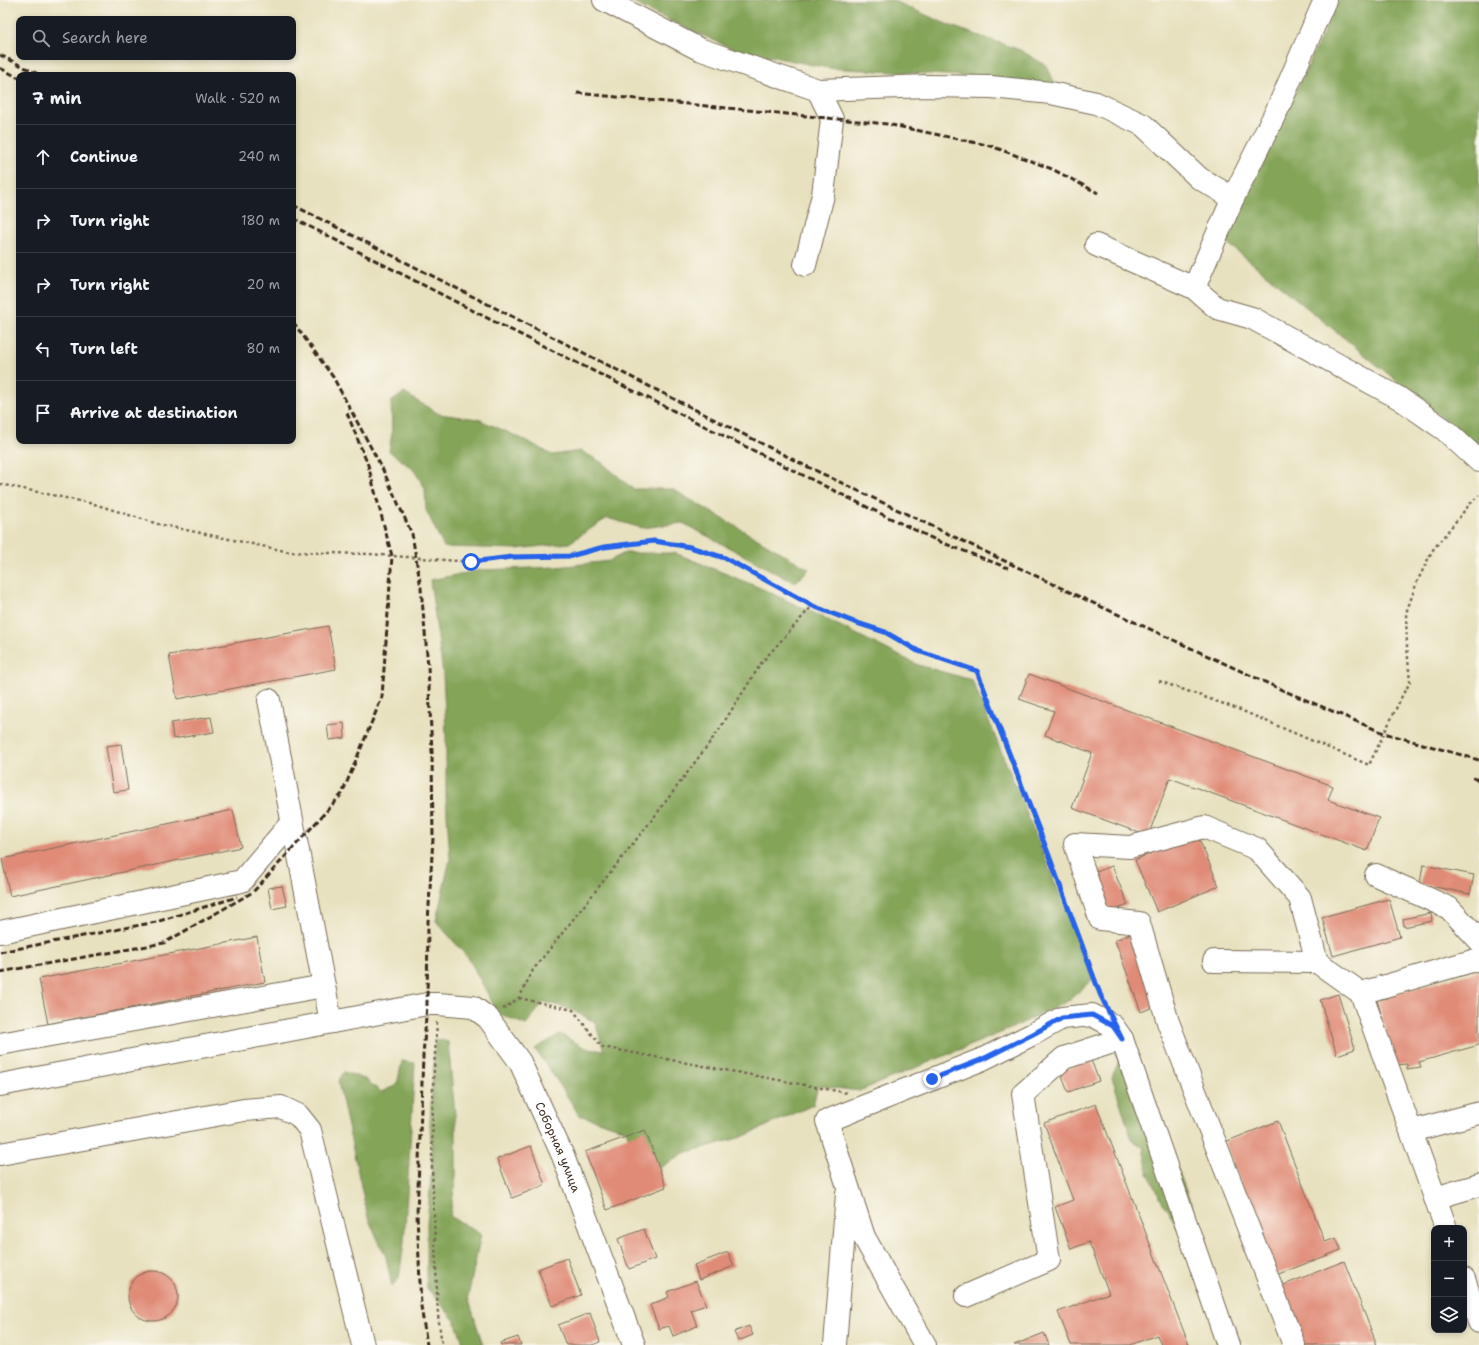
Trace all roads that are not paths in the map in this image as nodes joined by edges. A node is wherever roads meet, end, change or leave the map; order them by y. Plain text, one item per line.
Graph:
1 (604, 0) edge
2 (1325, 0) edge
3 (818, 90) junction
4 (1233, 198) junction
5 (1096, 245) dead end
6 (805, 264) dead end
7 (1194, 288) junction
8 (1479, 461) edge
9 (269, 700) dead end
10 (292, 822) junction
11 (1376, 875) dead end
12 (0, 932) edge
13 (1479, 940) edge
14 (1479, 959) edge
15 (1214, 961) dead end
16 (1317, 962) junction
17 (324, 986) junction
18 (1361, 993) junction
19 (331, 1022) junction
20 (1122, 1039) junction
21 (0, 1044) edge
22 (0, 1085) edge
23 (1479, 1113) edge
24 (1412, 1132) junction
25 (0, 1154) edge
26 (848, 1183) junction
27 (1479, 1185) edge
28 (1435, 1198) junction
29 (1445, 1225) edge
30 (1467, 1288) edge
31 (966, 1296) dead end
32 (1479, 1322) edge
33 (363, 1345) edge
34 (634, 1345) edge
35 (835, 1345) edge
36 (925, 1345) edge
37 (1228, 1345) edge
38 (1294, 1345) edge

1 - 3 street
2 - 4 street
3 - 4 street
3 - 6 street
4 - 7 street
5 - 7 street
7 - 8 street
9 - 10 street
10 - 12 street
10 - 17 street
11 - 13 street
14 - 18 street
15 - 16 street
16 - 18 street
16 - 38 street
17 - 19 street
17 - 21 street
18 - 24 street
19 - 22 street, Соборная улица
19 - 34 street, Соборная улица
20 - 26 street
20 - 31 street
20 - 37 street
23 - 24 street
24 - 28 street
25 - 33 street
26 - 35 street
26 - 36 street
27 - 28 street
28 - 29 street
30 - 32 street

